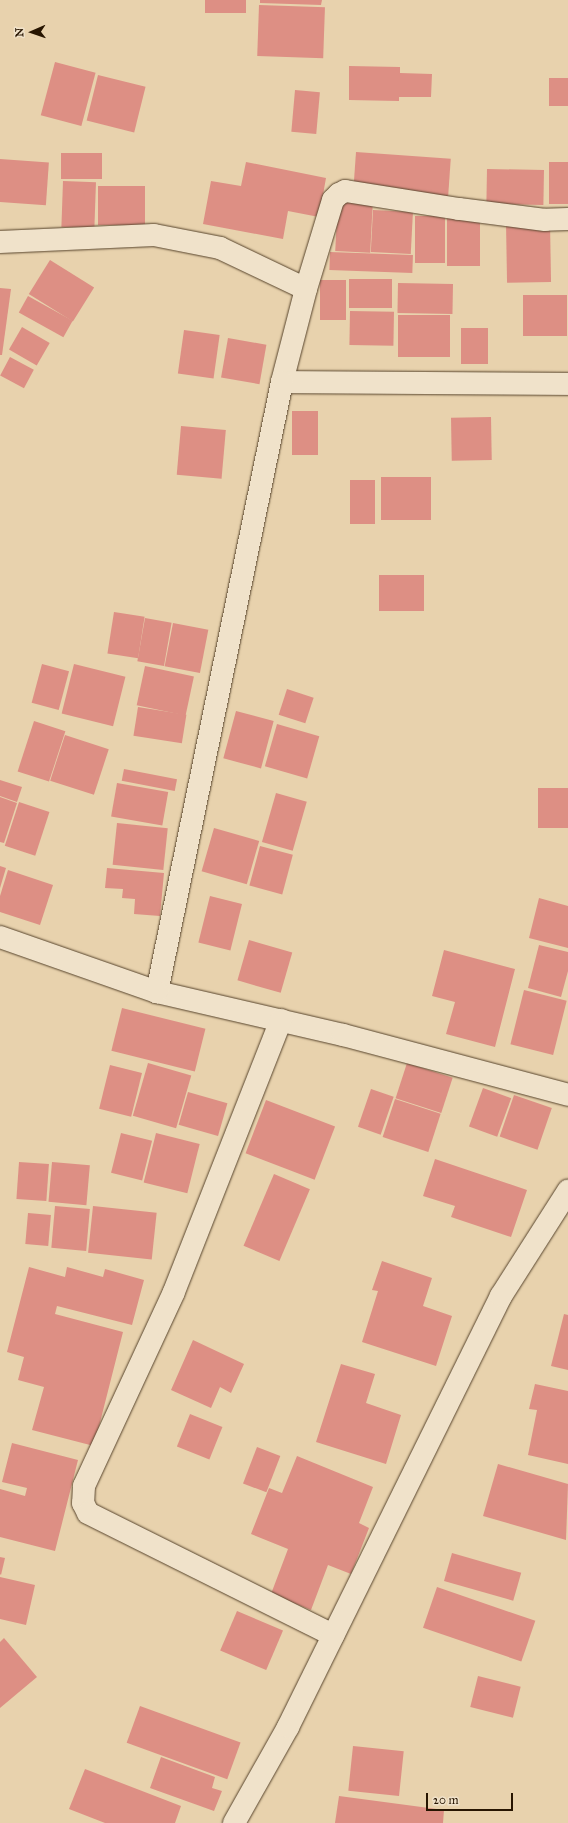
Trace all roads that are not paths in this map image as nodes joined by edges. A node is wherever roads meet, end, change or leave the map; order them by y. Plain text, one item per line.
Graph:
1 (568, 219) edge
2 (0, 242) edge
3 (306, 289) junction
4 (282, 382) junction
5 (568, 384) edge
6 (0, 937) edge
7 (157, 992) junction
8 (281, 1020) junction
9 (568, 1095) edge
10 (568, 1191) edge
11 (333, 1635) junction
12 (234, 1823) edge

1 - 3 street
2 - 3 street
3 - 4 street
4 - 5 street
4 - 7 street
6 - 7 street
7 - 8 street
8 - 9 street
8 - 11 street
10 - 11 street
11 - 12 street

